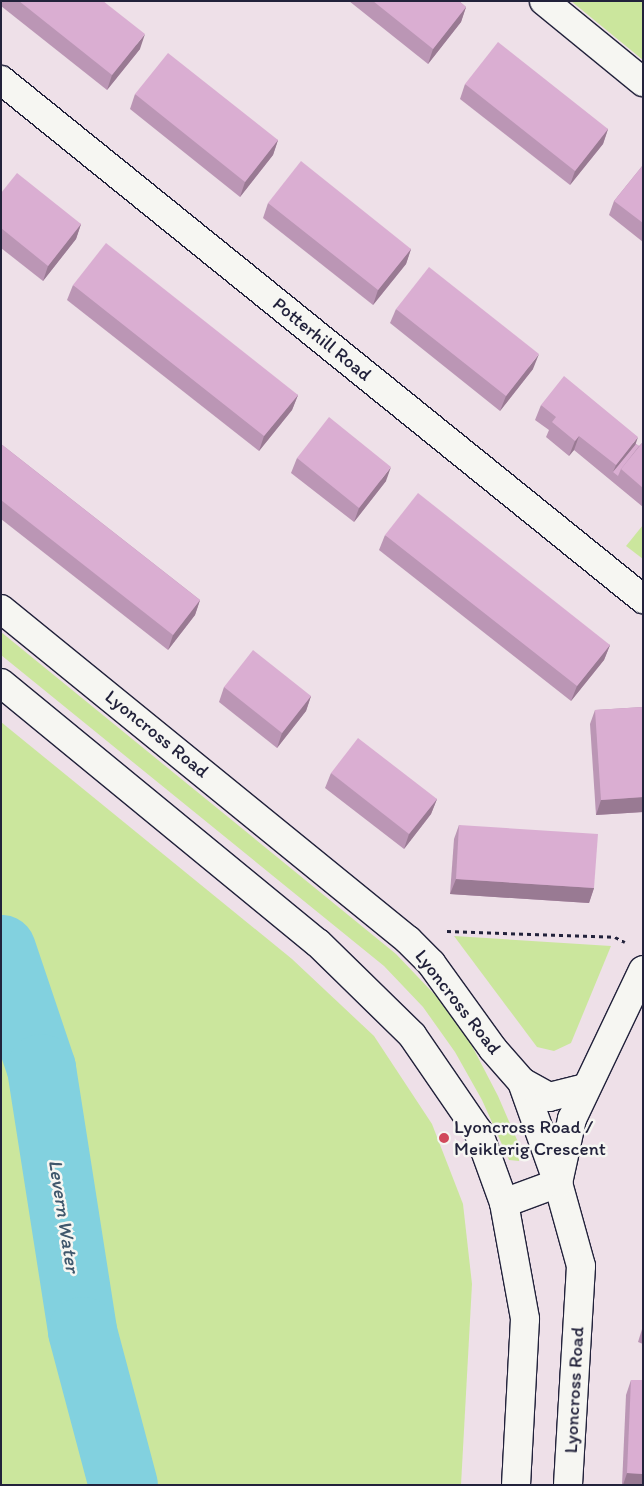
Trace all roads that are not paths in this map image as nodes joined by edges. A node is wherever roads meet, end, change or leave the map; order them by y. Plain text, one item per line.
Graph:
1 (544, 1) edge
2 (1, 80) edge
3 (643, 82) edge
4 (643, 599) edge
5 (1, 609) edge
6 (1, 683) edge
7 (643, 970) edge
8 (522, 1082) junction
9 (586, 1088) junction
10 (558, 1183) junction
11 (504, 1203) junction
12 (516, 1485) edge
13 (568, 1485) edge

1 - 3 street
2 - 4 street, Potterhill Road
5 - 8 street, Lyoncross Road
6 - 11 street
7 - 9 street
8 - 9 street
8 - 10 street, Lyoncross Road
9 - 10 street
10 - 11 street
10 - 13 street, Lyoncross Road
11 - 12 street

